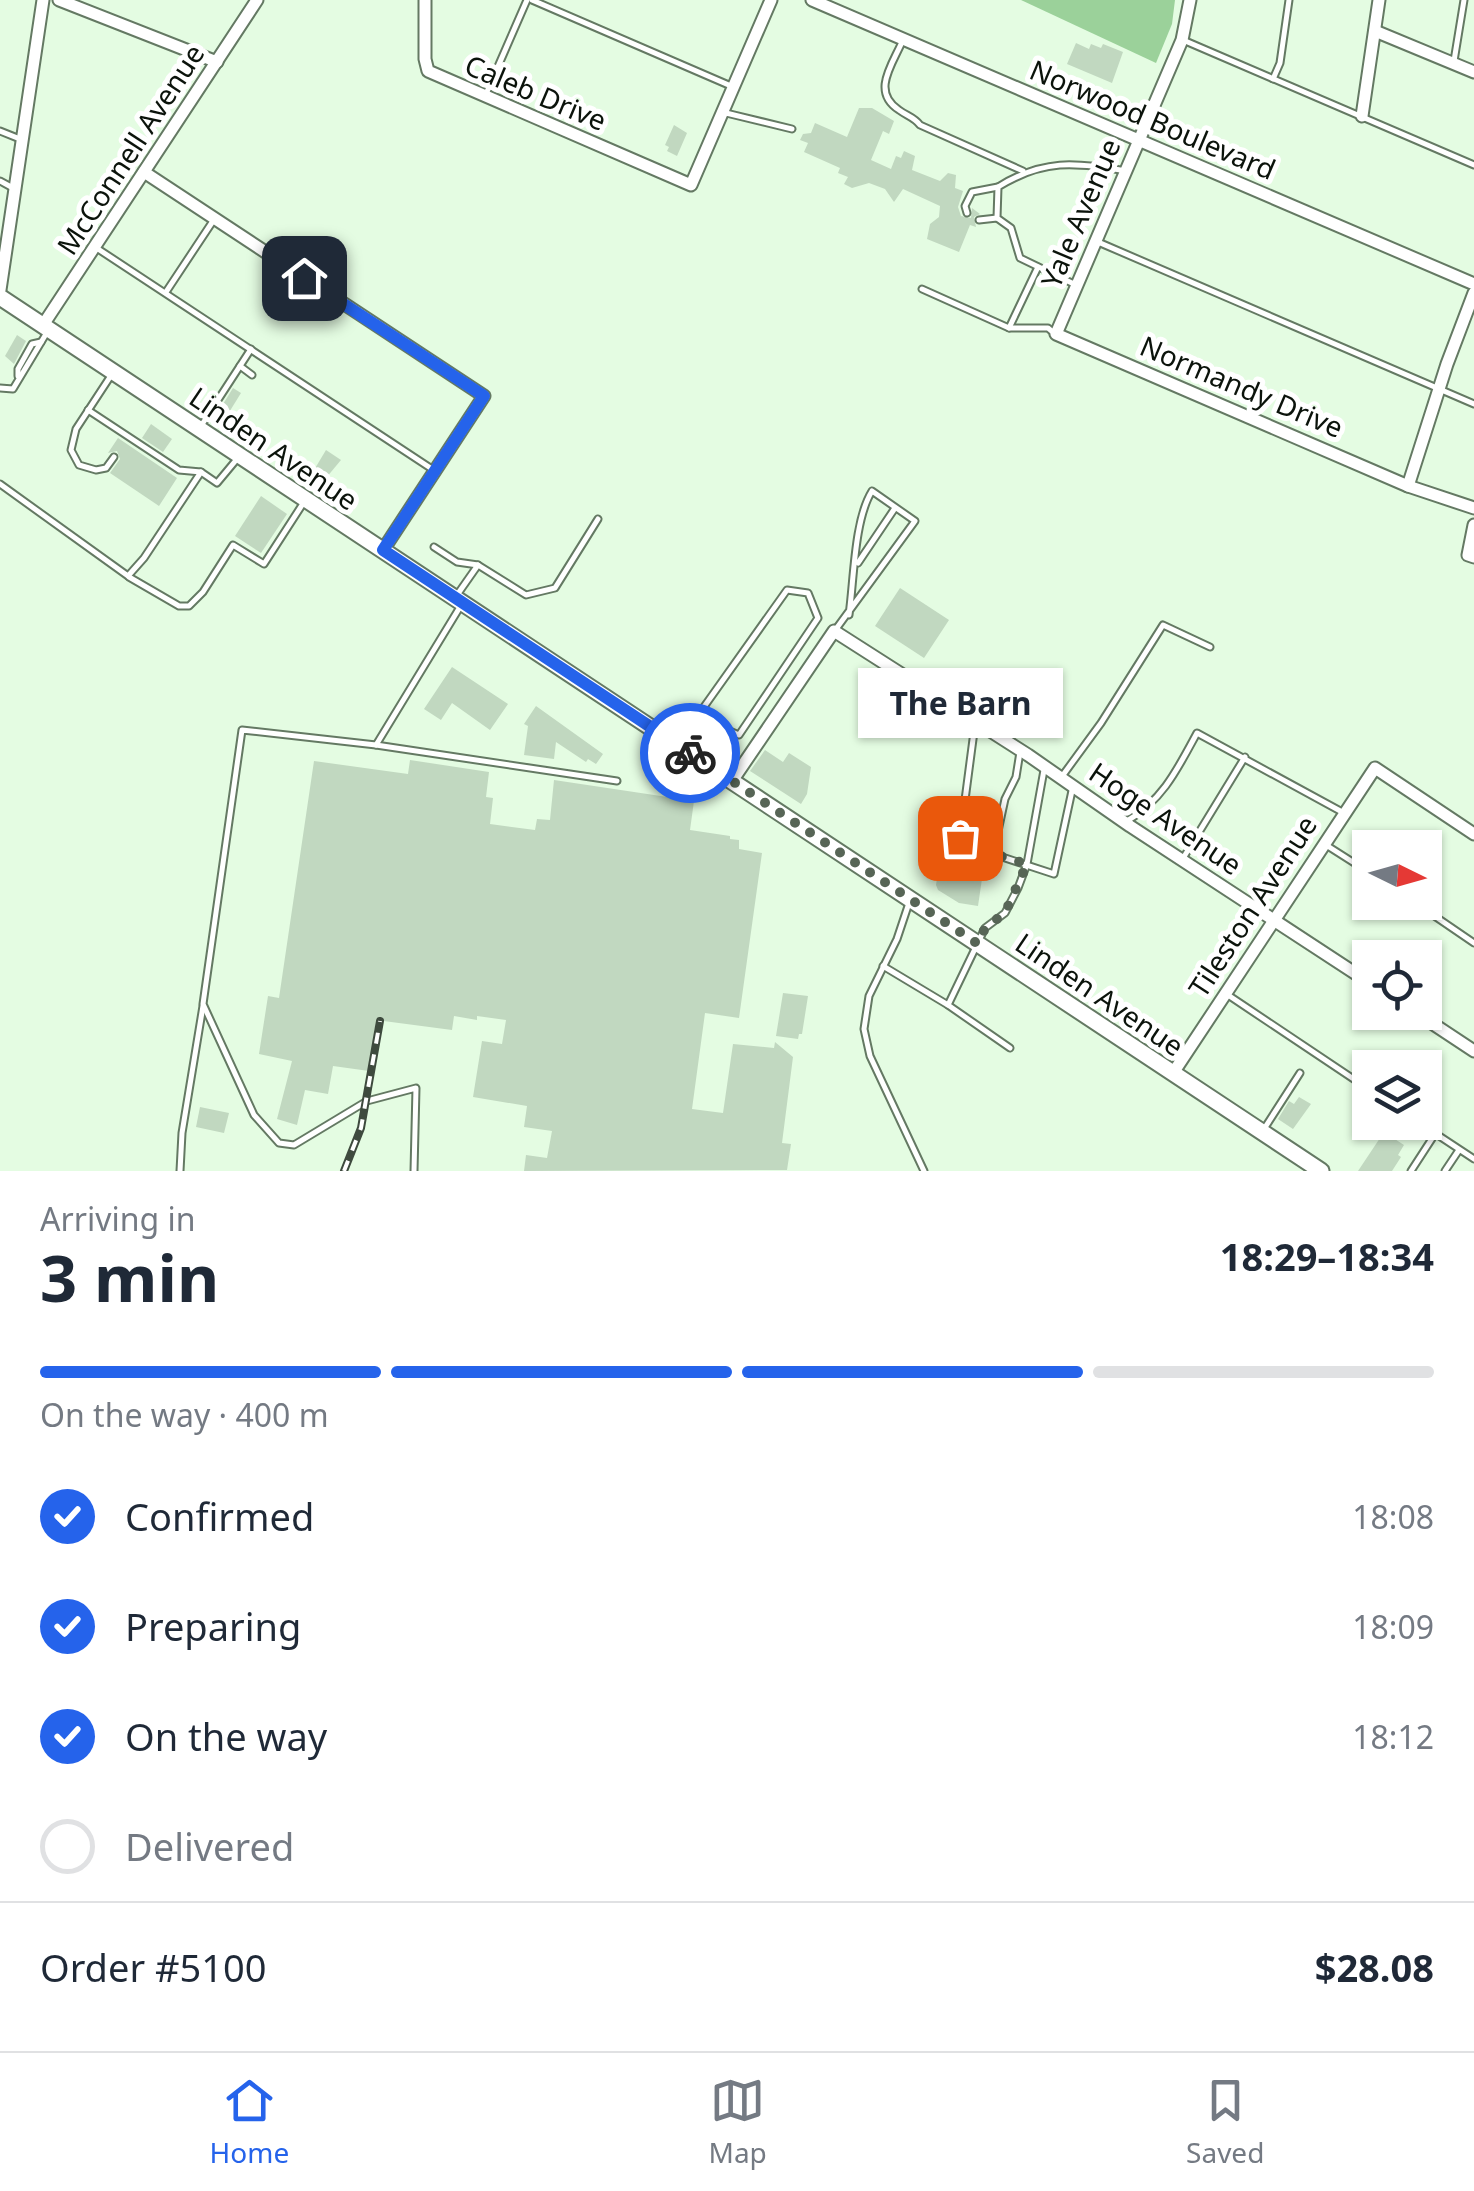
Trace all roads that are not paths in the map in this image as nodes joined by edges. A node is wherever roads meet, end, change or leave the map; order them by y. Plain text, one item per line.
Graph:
1 (43, 0) edge
2 (59, 0) edge
3 (257, 0) edge
4 (425, 0) edge
5 (529, 0) edge
6 (771, 0) edge
7 (812, 0) edge
8 (1190, 0) edge
9 (1289, 0) edge
10 (1380, 0) edge
11 (1464, 0) edge
12 (1375, 31) junction
13 (904, 39) junction
14 (1182, 40) junction
15 (217, 62) junction
16 (1453, 63) junction
17 (1474, 72) edge
18 (1273, 79) junction
19 (734, 88) junction
20 (485, 97) junction
21 (723, 112) junction
22 (1362, 116) junction
23 (792, 129) dead end
24 (0, 132) edge
25 (23, 140) junction
26 (1139, 140) junction
27 (1474, 165) edge
28 (1023, 171) junction
29 (1126, 171) junction
30 (144, 172) junction
31 (0, 181) edge
32 (998, 186) junction
33 (16, 190) junction
34 (966, 212) dead end
35 (214, 218) junction
36 (997, 218) junction
37 (979, 220) dead end
38 (1095, 240) junction
39 (96, 247) junction
40 (1038, 267) junction
41 (1474, 284) edge
42 (1076, 285) junction
43 (922, 288) dead end
44 (166, 292) junction
45 (0, 293) edge
46 (1474, 293) edge
47 (1008, 328) junction
48 (44, 332) junction
49 (1056, 334) junction
50 (251, 349) junction
51 (240, 366) junction
52 (114, 372) junction
53 (252, 375) dead end
54 (0, 388) edge
55 (1439, 390) junction
56 (1474, 404) edge
57 (88, 410) junction
58 (199, 428) junction
59 (240, 455) junction
60 (114, 457) dead end
61 (435, 471) junction
62 (200, 472) junction
63 (0, 484) edge
64 (1408, 486) junction
65 (306, 499) junction
66 (895, 508) junction
67 (1474, 508) edge
68 (598, 520) dead end
69 (1474, 525) edge
70 (434, 546) dead end
71 (383, 550) junction
72 (1474, 557) edge
73 (478, 565) junction
74 (856, 565) junction
75 (128, 576) junction
76 (458, 600) junction
77 (849, 614) junction
78 (834, 631) junction
79 (1210, 647) dead end
80 (696, 716) junction
81 (975, 724) junction
82 (376, 745) junction
83 (677, 745) junction
84 (1020, 752) junction
85 (1245, 757) junction
86 (1045, 767) junction
87 (1061, 778) junction
88 (616, 780) dead end
89 (732, 782) junction
90 (1072, 786) junction
91 (1344, 813) junction
92 (1125, 822) junction
93 (1474, 834) edge
94 (1324, 843) junction
95 (993, 854) junction
96 (1182, 860) junction
97 (1352, 861) edge
98 (1027, 864) junction
99 (910, 900) junction
100 (1274, 918) junction
101 (1440, 920) edge
102 (1474, 943) edge
103 (978, 944) junction
104 (883, 966) junction
105 (1352, 971) edge
106 (1226, 993) junction
107 (203, 1004) junction
108 (948, 1004) junction
109 (1442, 1030) edge
110 (1010, 1048) dead end
111 (1474, 1051) edge
112 (1173, 1073) junction
113 (1300, 1073) dead end
114 (1352, 1078) edge
115 (1262, 1132) junction
116 (1442, 1139) edge
117 (1431, 1140) edge
118 (1459, 1150) junction
119 (1474, 1158) edge
120 (180, 1171) edge
121 (414, 1171) edge
122 (924, 1171) edge
123 (1321, 1171) edge
124 (1411, 1171) edge
125 (1445, 1171) edge

1 - 25 street
2 - 15 street
3 - 15 street, McConnell Avenue
4 - 20 street, Caleb Drive
5 - 19 lane
5 - 20 lane
6 - 19 street
7 - 13 street, Norwood Boulevard
8 - 14 street, Yale Avenue
9 - 18 lane
10 - 12 street
11 - 16 lane
12 - 16 street
12 - 22 street
13 - 26 street, Norwood Boulevard
13 - 28 lane
14 - 18 lane
14 - 26 street, Yale Avenue
15 - 30 street, McConnell Avenue
16 - 17 street
18 - 22 lane
19 - 21 street
20 - 21 street, Caleb Drive
21 - 23 lane
22 - 27 lane
24 - 25 lane
25 - 33 street
26 - 29 street, Yale Avenue
26 - 41 street, Norwood Boulevard
28 - 29 lane
28 - 32 lane
29 - 38 street, Yale Avenue
30 - 35 street
30 - 39 street, McConnell Avenue
31 - 33 lane
32 - 34 lane
32 - 36 lane
33 - 45 street
35 - 44 lane
35 - 61 street
36 - 37 lane
36 - 40 lane
38 - 42 street, Yale Avenue
38 - 55 lane
39 - 44 lane
39 - 48 street, McConnell Avenue
40 - 42 lane
40 - 47 lane
42 - 49 street, Yale Avenue
43 - 47 lane
44 - 50 lane
45 - 48 street, Linden Avenue
46 - 55 street
47 - 49 lane
48 - 52 street, Linden Avenue
48 - 54 lane
49 - 64 street, Normandy Drive
50 - 51 lane
50 - 61 lane
51 - 53 lane
51 - 58 lane
52 - 57 lane
52 - 58 street, Linden Avenue
55 - 56 lane
55 - 64 street
57 - 60 lane
57 - 62 lane
58 - 59 street, Linden Avenue
59 - 62 lane
59 - 65 street, Linden Avenue
61 - 71 street
62 - 75 lane
63 - 75 lane
64 - 67 street, Normandy Drive
65 - 71 street, Linden Avenue
65 - 75 lane
66 - 74 lane
66 - 74 lane
66 - 77 lane
68 - 73 lane
69 - 72 street
70 - 73 lane
71 - 76 street, Linden Avenue
73 - 76 lane
74 - 77 lane
76 - 82 lane
76 - 83 street, Linden Avenue
77 - 78 lane
78 - 81 street, Hoge Avenue
78 - 89 street
79 - 87 lane
80 - 80 lane
80 - 83 lane
81 - 84 street, Hoge Avenue
81 - 95 lane
82 - 88 lane
82 - 107 lane
83 - 89 street, Linden Avenue
84 - 86 street, Hoge Avenue
84 - 95 lane
85 - 91 lane
85 - 92 lane
85 - 96 lane
86 - 87 street, Hoge Avenue
86 - 98 lane
87 - 90 street, Hoge Avenue
89 - 99 street, Linden Avenue
90 - 92 street, Hoge Avenue
90 - 98 lane
91 - 93 street, Tileston Avenue
91 - 94 street, Tileston Avenue
92 - 96 street, Hoge Avenue
94 - 97 lane
94 - 100 street, Tileston Avenue
95 - 98 lane
96 - 100 street, Hoge Avenue
98 - 103 lane
99 - 103 street, Linden Avenue
99 - 104 lane
100 - 105 street, Hoge Avenue
100 - 106 street, Tileston Avenue
101 - 102 lane
103 - 108 lane
103 - 112 street, Linden Avenue
104 - 108 lane
104 - 122 lane
106 - 112 street, Tileston Avenue
106 - 114 lane
107 - 120 lane
107 - 121 lane
108 - 110 lane
109 - 111 street
112 - 115 street, Linden Avenue
113 - 115 lane
115 - 123 street, Linden Avenue
116 - 118 lane
117 - 124 lane
118 - 119 lane
118 - 125 lane

